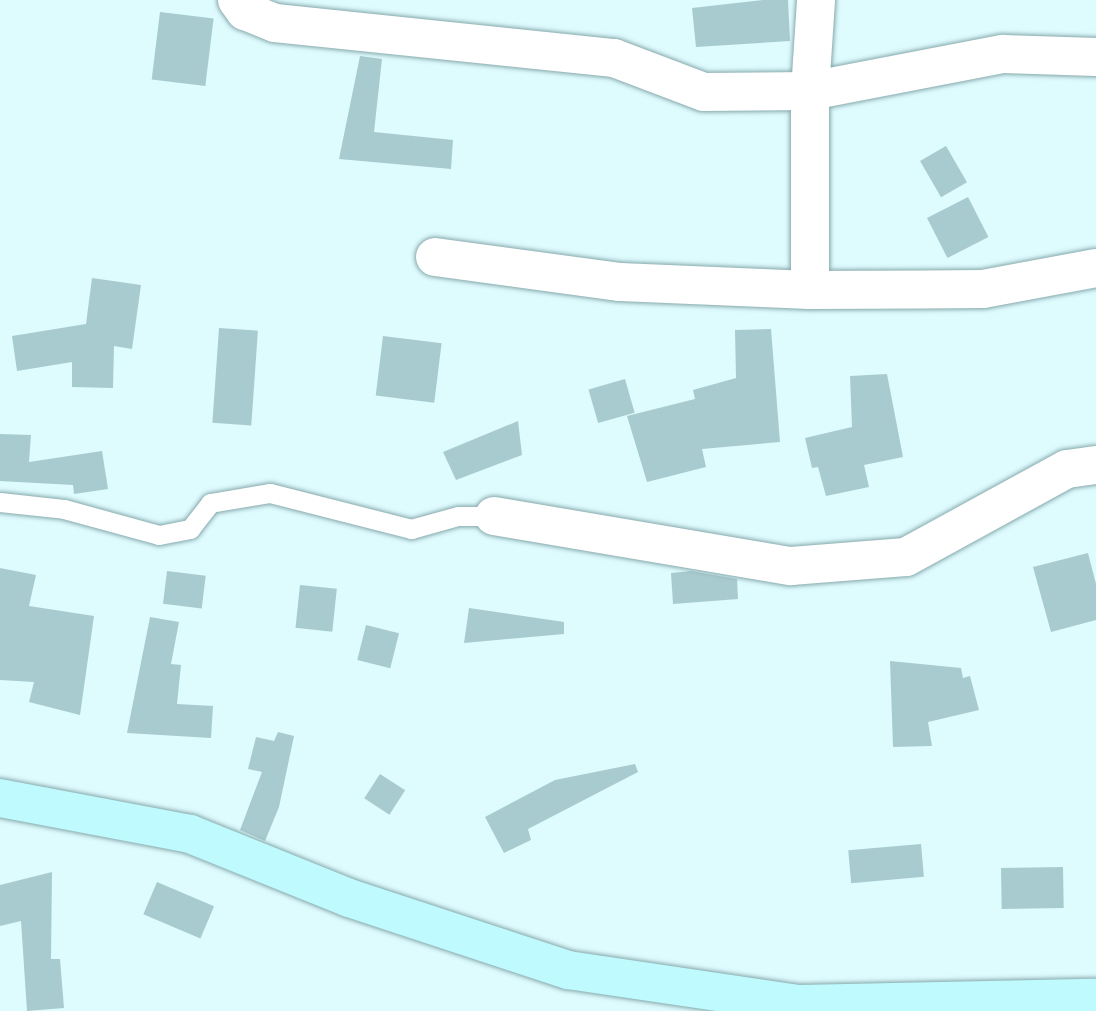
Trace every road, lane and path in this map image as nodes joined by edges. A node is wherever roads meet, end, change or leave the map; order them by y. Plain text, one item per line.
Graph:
1 (237, 0) edge
2 (817, 0) edge
3 (1096, 57) edge
4 (810, 91) junction
5 (435, 257) dead end
6 (1096, 268) edge
7 (810, 290) junction
8 (1096, 466) edge
9 (0, 502) edge
10 (495, 516) joint
11 (0, 798) edge
12 (1096, 998) edge
13 (799, 1008) edge

1 - 4 street
2 - 4 street
3 - 4 street
4 - 7 street
5 - 7 street
6 - 7 street
8 - 10 street
9 - 10 lane
11 - 13 street
12 - 13 street

